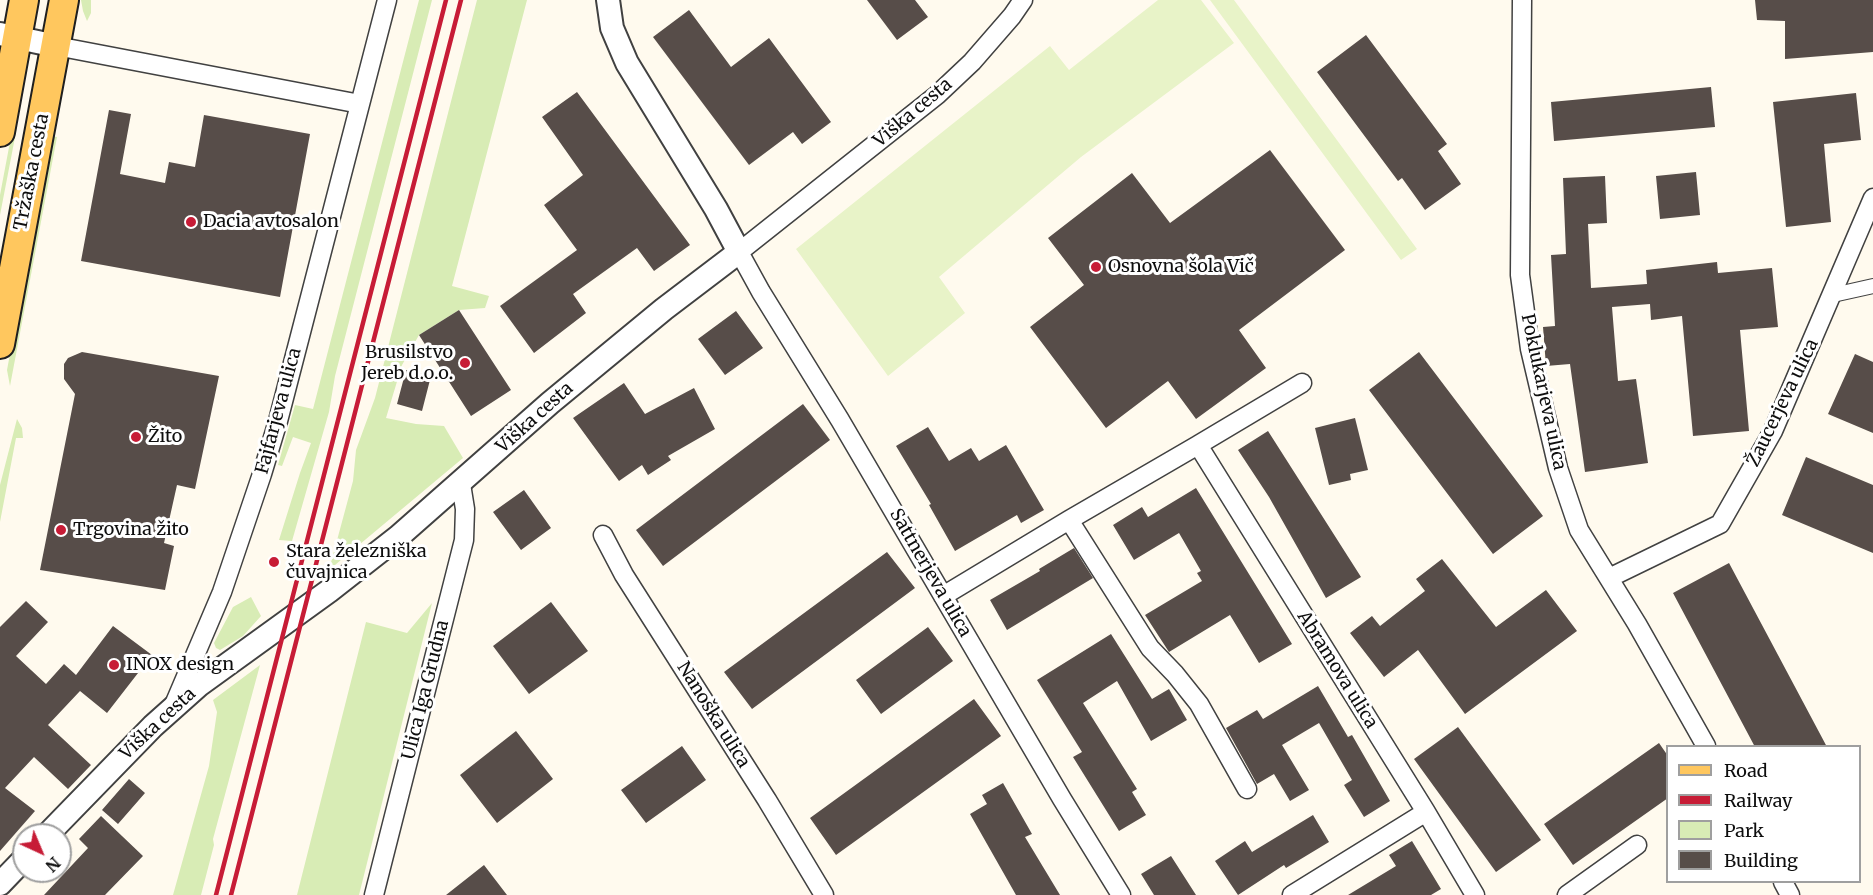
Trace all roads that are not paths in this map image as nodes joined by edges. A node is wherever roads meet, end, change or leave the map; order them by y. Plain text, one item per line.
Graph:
1 (24, 0) edge
2 (64, 0) edge
3 (387, 0) edge
4 (608, 0) edge
5 (1023, 0) edge
6 (1522, 0) edge
7 (9, 36) edge
8 (56, 46) junction
9 (360, 104) junction
10 (0, 132) edge
11 (1873, 198) edge
12 (739, 252) junction
13 (1873, 286) edge
14 (1833, 295) junction
15 (0, 344) edge
16 (1302, 383) dead end
17 (1198, 445) junction
18 (461, 484) junction
19 (1069, 520) junction
20 (603, 535) dead end
21 (1609, 578) junction
22 (943, 596) junction
23 (172, 708) junction
24 (1705, 745) edge
25 (1247, 789) dead end
26 (1426, 812) junction
27 (59, 823) edge
28 (1637, 845) dead end
29 (12, 872) edge
30 (0, 884) edge
31 (374, 895) edge
32 (824, 895) edge
33 (1120, 895) edge
34 (1292, 895) edge
35 (1475, 895) edge
36 (1567, 895) edge

1 - 7 main road
2 - 8 main road, Tržaška cesta
3 - 9 street, Fajfarjeva ulica
4 - 12 street
5 - 12 street, Viška cesta
6 - 21 street, Poklukarjeva ulica
7 - 8 street
7 - 10 main road
8 - 9 street
8 - 15 main road, Tržaška cesta
9 - 23 street, Fajfarjeva ulica
11 - 14 street, Žaucerjeva ulica
12 - 18 street, Viška cesta
12 - 22 street, Sattnerjeva ulica
13 - 14 street
14 - 21 street, Žaucerjeva ulica
16 - 17 street
17 - 19 street
17 - 26 street, Abramova ulica
18 - 23 street, Viška cesta
18 - 31 street, Ulica Iga Grudna
19 - 22 street
19 - 25 street
20 - 32 street, Nanoška ulica
21 - 24 street, Poklukarjeva ulica
22 - 33 street, Sattnerjeva ulica
23 - 27 street, Viška cesta
26 - 34 street
26 - 35 street, Abramova ulica
28 - 36 street
29 - 30 street

